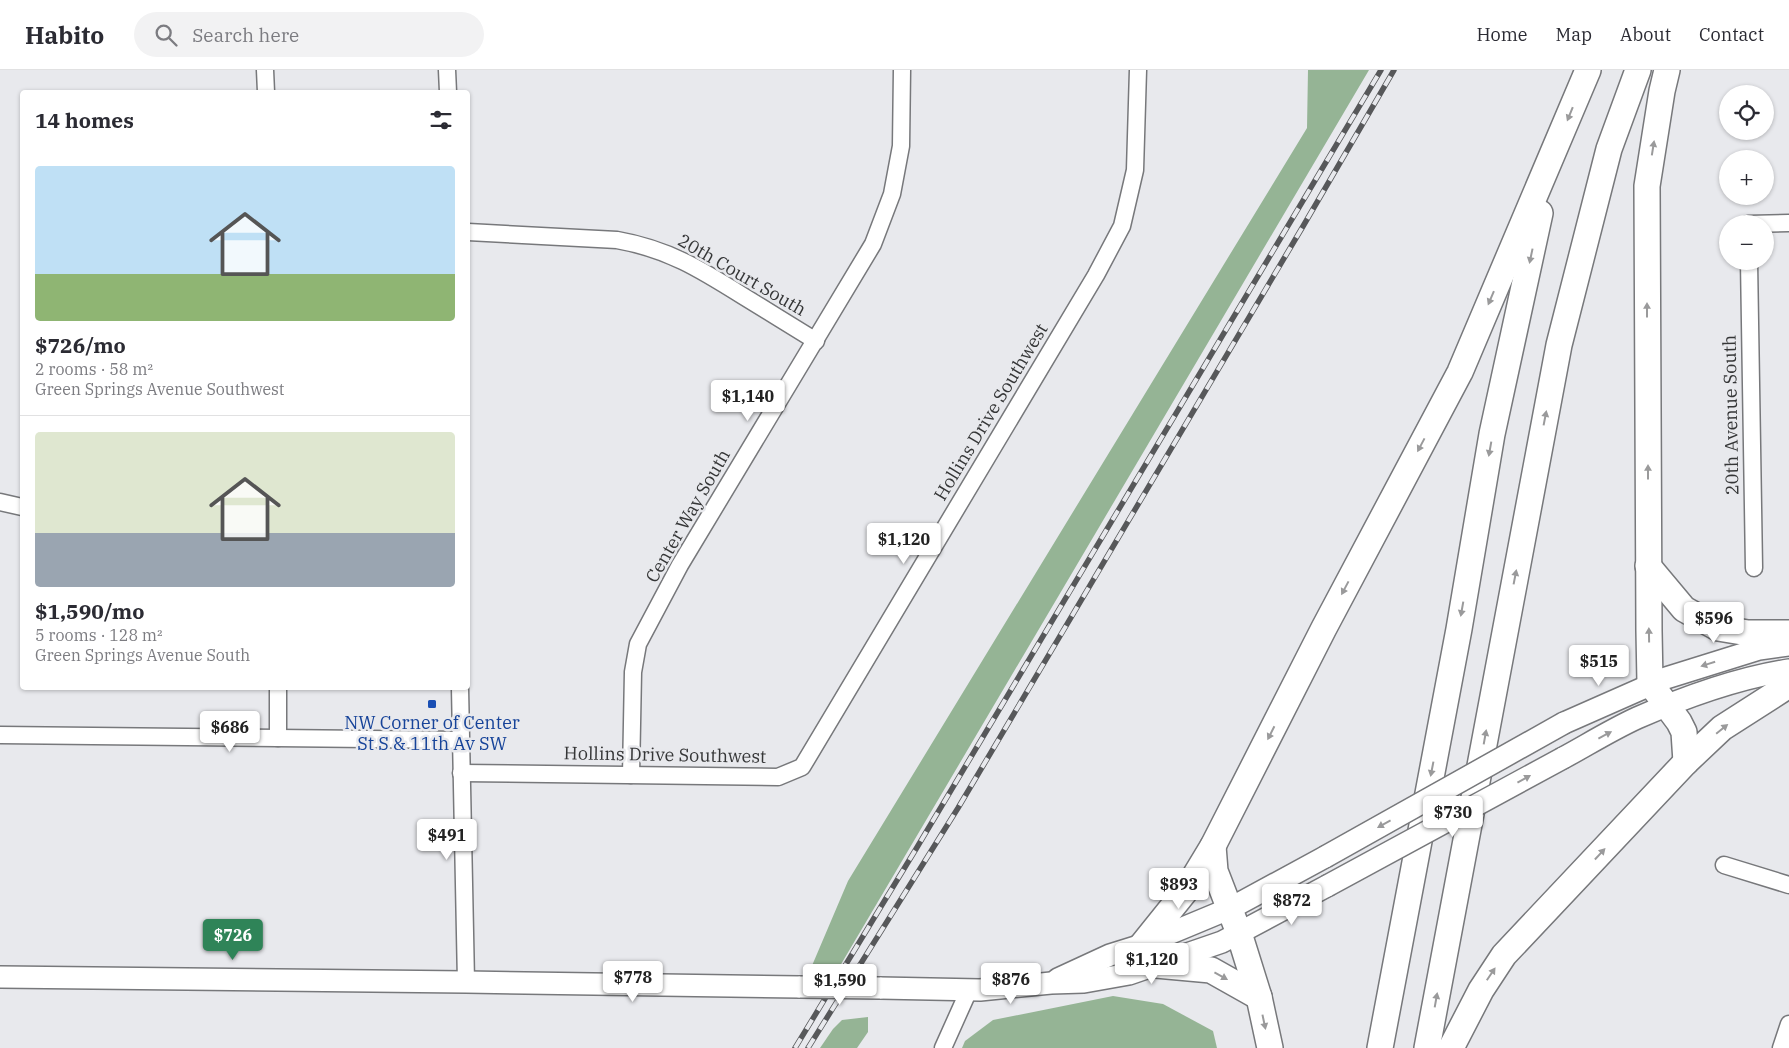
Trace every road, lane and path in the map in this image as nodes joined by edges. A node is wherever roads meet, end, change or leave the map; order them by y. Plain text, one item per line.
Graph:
1 (265, 70) edge
2 (447, 70) edge
3 (902, 70) edge
4 (1138, 70) edge
5 (1588, 70) edge
6 (1638, 70) edge
7 (1667, 70) edge
8 (266, 90) edge
9 (448, 90) edge
10 (1552, 157) junction
11 (1774, 223) edge
12 (1789, 223) edge
13 (470, 232) edge
14 (1748, 270) edge
15 (816, 341) junction
16 (0, 502) edge
17 (20, 507) edge
18 (1648, 566) junction
19 (1754, 568) dead end
20 (1789, 633) edge
21 (1789, 644) edge
22 (1789, 670) edge
23 (1650, 683) junction
24 (1789, 685) edge
25 (278, 690) edge
26 (460, 690) edge
27 (1666, 706) junction
28 (0, 735) edge
29 (278, 738) junction
30 (461, 740) junction
31 (1686, 762) junction
32 (461, 773) junction
33 (630, 775) junction
34 (1213, 846) junction
35 (1724, 865) dead end
36 (1789, 886) edge
37 (1231, 908) junction
38 (1239, 934) junction
39 (1142, 945) junction
40 (1156, 965) junction
41 (0, 977) edge
42 (466, 982) junction
43 (1051, 983) junction
44 (969, 990) junction
45 (1259, 996) junction
46 (1789, 1024) edge
47 (943, 1048) edge
48 (1270, 1048) edge
49 (1380, 1048) edge
50 (1427, 1048) edge
51 (1451, 1048) edge
52 (1780, 1048) edge

1 - 8 street
2 - 9 street
3 - 15 street, Center Way South
4 - 33 street, Hollins Drive Southwest
5 -> 10 highway
50 -> 6 highway
18 -> 7 highway
10 -> 34 highway
10 -> 49 highway
11 - 12 street
13 - 15 street, 20th Court South
14 - 19 street, 20th Avenue South
15 - 33 street, Center Way South
16 - 17 street
18 - 20 highway
23 -> 18 highway
21 -> 23 main road
22 - 27 main road
23 - 27 highway
23 -> 37 main road, bridge
31 -> 24 highway
25 - 29 street
26 - 30 street
27 - 31 highway
38 -> 27 main road, bridge
28 - 29 street
29 - 30 street
30 - 32 street
51 -> 31 highway
32 - 33 street, Hollins Drive Southwest
32 - 42 street
34 - 37 highway
34 - 39 highway
35 - 36 street
37 - 38 highway
37 - 39 main road
38 - 40 main road
38 - 45 highway
39 - 43 main road
40 - 43 main road
40 -> 45 highway
41 - 42 main road
42 - 44 main road, bridge
43 - 44 main road
44 - 47 street
45 -> 48 highway
46 - 52 street

